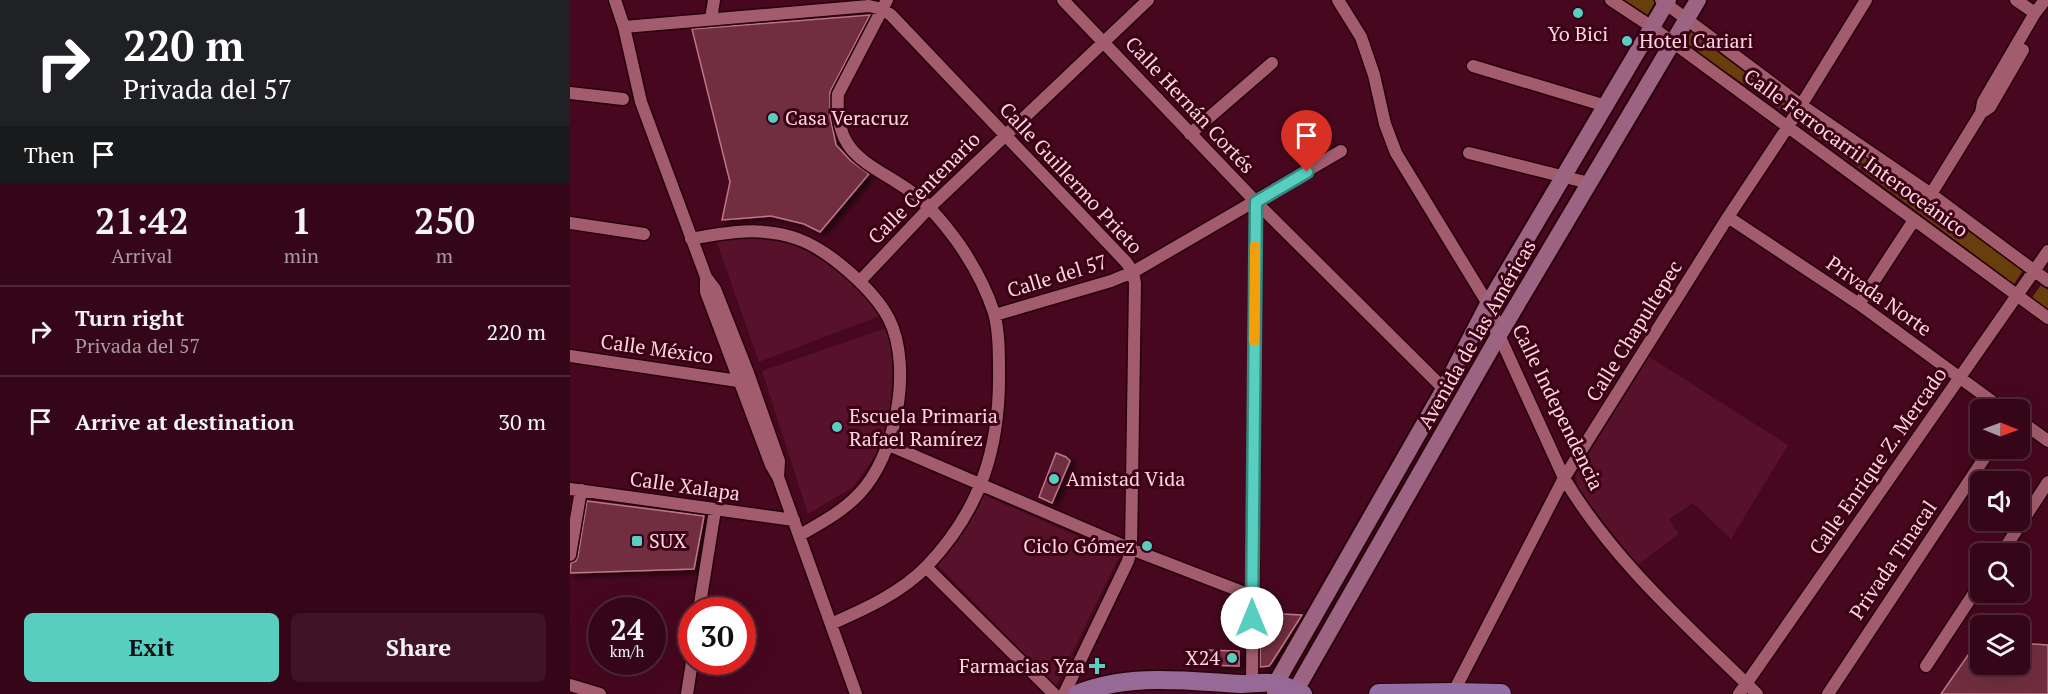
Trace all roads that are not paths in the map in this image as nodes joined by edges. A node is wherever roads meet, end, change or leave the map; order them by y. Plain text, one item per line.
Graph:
1 (615, 0) edge
2 (714, 0) edge
3 (1063, 0) edge
4 (1148, 0) edge
5 (1338, 0) edge
6 (1611, 0) edge
7 (1698, 0) edge
8 (1866, 0) edge
9 (2016, 0) edge
10 (2045, 0) edge
11 (1665, 1) edge
12 (884, 4) edge
13 (2048, 9) edge
14 (2035, 13) junction
15 (711, 19) junction
16 (1687, 20) junction
17 (624, 27) junction
18 (1652, 27) junction
19 (1104, 42) junction
20 (1674, 43) junction
21 (1272, 63) dead end
22 (1473, 66) dead end
23 (570, 93) edge
24 (623, 99) dead end
25 (1801, 105) junction
26 (1606, 106) junction
27 (1981, 113) junction
28 (1787, 128) junction
29 (1190, 134) junction
30 (1005, 135) junction
31 (1341, 151) dead end
32 (1469, 153) dead end
33 (1564, 177) junction
34 (1589, 183) junction
35 (1931, 194) junction
36 (1256, 202) junction
37 (929, 208) junction
38 (1728, 217) junction
39 (1914, 220) junction
40 (570, 223) edge
41 (644, 234) dead end
42 (691, 239) junction
43 (2048, 251) edge
44 (2034, 271) junction
45 (1133, 272) junction
46 (706, 277) junction
47 (860, 281) junction
48 (2048, 281) edge
49 (2016, 296) junction
50 (1488, 304) junction
51 (1859, 304) junction
52 (995, 315) junction
53 (2048, 318) edge
54 (1499, 335) junction
55 (570, 356) edge
56 (1961, 378) junction
57 (738, 381) junction
58 (1444, 389) junction
59 (1989, 399) edge
60 (2030, 428) edge
61 (2048, 441) edge
62 (889, 445) junction
63 (1984, 459) edge
64 (778, 477) junction
65 (1564, 478) junction
66 (2048, 482) edge
67 (982, 484) junction
68 (576, 490) edge
69 (715, 510) junction
70 (794, 520) junction
71 (800, 535) junction
72 (2008, 543) edge
73 (1131, 549) junction
74 (570, 555) edge
75 (926, 567) junction
76 (1253, 596) junction
77 (701, 597) edge
78 (1970, 599) edge
79 (831, 624) junction
80 (1926, 666) dead end
81 (690, 675) edge
82 (1252, 684) junction
83 (570, 685) edge
84 (1276, 689) edge
85 (1743, 689) edge
86 (1299, 692) edge
87 (1453, 693) edge
88 (600, 694) edge
89 (687, 694) edge
90 (856, 694) edge
91 (1054, 694) edge
92 (1064, 694) edge
93 (1077, 694) edge
94 (1379, 694) edge
95 (1501, 694) edge
96 (1757, 694) edge
97 (1828, 694) edge

1 - 17 street
2 - 15 street
3 - 19 street, Calle Hernán Cortés
4 - 19 street, Calle Centenario
5 - 50 street, Calle Independencia
6 - 18 street, Calle Ferrocarril Interoceánico
7 - 16 main road, Avenida de las Américas
8 - 25 street, Calle Chapultepec
9 - 14 street
10 - 14 street
11 - 16 street, Calle Ferrocarril Interoceánico
11 - 18 main road, Avenida de las Américas
12 - 15 street
12 - 30 street, Calle Guillermo Prieto
12 - 37 street
13 - 27 street
14 - 27 street
15 - 17 street
16 - 20 main road, Avenida de las Américas
16 - 25 street, Calle Ferrocarril Interoceánico
17 - 42 street
18 - 20 street, Calle Ferrocarril Interoceánico
18 - 26 main road, Avenida de las Américas
19 - 29 street, Calle Hernán Cortés
19 - 30 street, Calle Centenario
20 - 28 street, Calle Ferrocarril Interoceánico
20 - 34 main road, Avenida de las Américas
21 - 29 street
22 - 26 street
23 - 24 street
25 - 28 street, Calle Chapultepec
25 - 35 street, Calle Ferrocarril Interoceánico
26 - 33 main road, Avenida de las Américas
27 - 35 street
28 - 38 street, Calle Chapultepec
28 - 39 street, Calle Ferrocarril Interoceánico
29 - 36 street, Calle Hernán Cortés
30 - 37 street, Calle Centenario
30 - 45 street, Calle Guillermo Prieto
31 - 36 street, Calle del 57
32 - 33 street
33 - 34 street
33 - 50 main road, Avenida de las Américas
34 - 54 main road, Avenida de las Américas
35 - 44 street, Calle Ferrocarril Interoceánico
36 - 45 street, Calle del 57
36 - 58 street, Calle Hernán Cortés
36 - 76 street
37 - 47 street, Calle Centenario
37 - 52 street
38 - 51 street, Privada Norte
38 - 65 street, Calle Chapultepec
39 - 49 street, Calle Ferrocarril Interoceánico
39 - 51 street
40 - 41 street
42 - 46 street
42 - 47 street
43 - 44 street, Calle Enrique Z. Mercado
44 - 48 street, Calle Ferrocarril Interoceánico
44 - 49 street, Calle Enrique Z. Mercado
45 - 52 street, Calle del 57
45 - 73 street, Calle Guillermo Prieto
46 - 57 street
46 - 64 street
47 - 62 street
49 - 53 street, Calle Ferrocarril Interoceánico
49 - 56 street, Calle Enrique Z. Mercado
50 - 54 street, Calle Independencia
50 - 58 main road, Avenida de las Américas
51 - 56 street, Privada Norte
52 - 67 street
54 - 65 street, Calle Independencia
54 - 86 main road, Avenida de las Américas
55 - 57 street, Calle México
56 - 59 street, Privada Norte
56 - 85 street, Calle Enrique Z. Mercado
57 - 64 street
58 - 84 main road, Avenida de las Américas
60 - 61 street
62 - 67 street
62 - 71 street
63 - 97 street, Privada Tinacal
64 - 70 street
65 - 85 street, Calle Independencia
65 - 87 street, Calle Chapultepec
66 - 72 street
67 - 73 street
67 - 75 street
68 - 69 street, Calle Xalapa
68 - 74 street
69 - 70 street, Calle Xalapa
69 - 77 street
70 - 71 street
71 - 79 street
73 - 76 street
73 - 92 street, Calle Guillermo Prieto
75 - 79 street
75 - 91 street
76 - 82 street
78 - 80 street
79 - 90 street
81 - 89 street
82 - 84 main road
82 - 93 main road
83 - 88 street
84 - 86 main road
85 - 96 street, Calle Independencia
87 - 94 highway
87 - 95 highway

